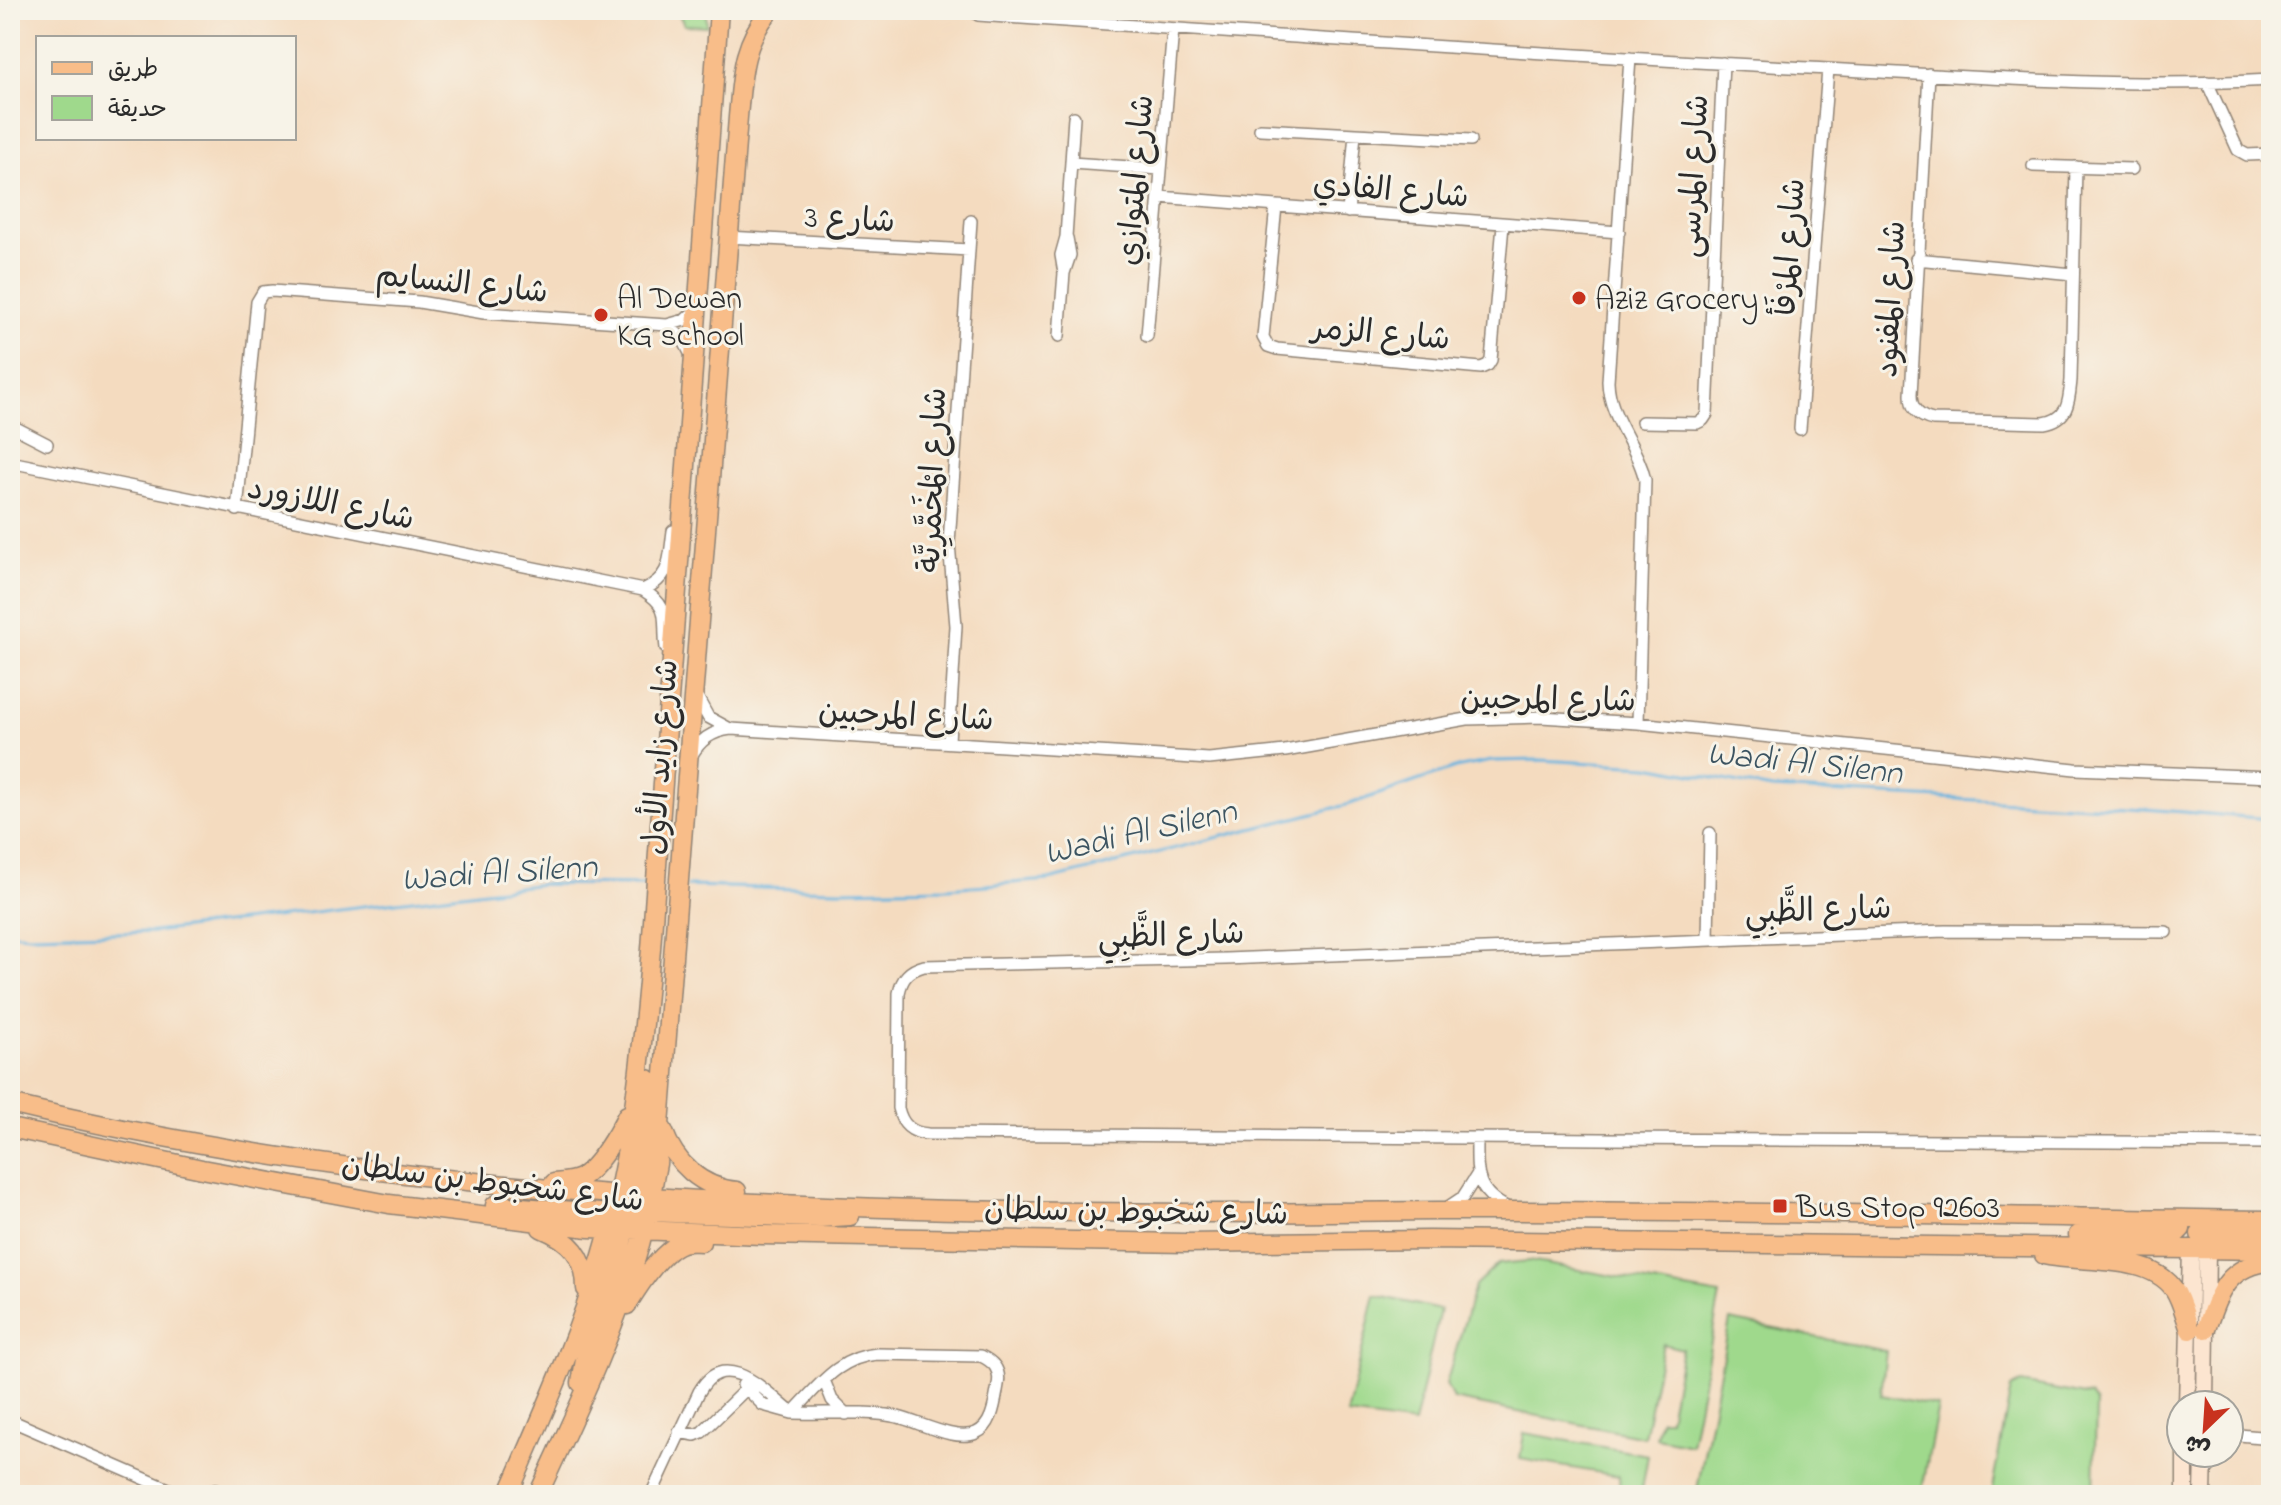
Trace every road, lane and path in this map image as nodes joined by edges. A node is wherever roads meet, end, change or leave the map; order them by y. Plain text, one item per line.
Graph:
1 (719, 10) edge
2 (770, 10) edge
3 (978, 15) dead end
4 (1173, 29) junction
5 (1630, 58) junction
6 (1723, 63) junction
7 (1828, 69) junction
8 (1929, 74) junction
9 (2271, 80) edge
10 (2207, 82) junction
11 (1074, 117) dead end
12 (1260, 129) dead end
13 (1355, 134) junction
14 (1471, 140) dead end
15 (2271, 154) edge
16 (1071, 163) junction
17 (2033, 166) dead end
18 (2076, 167) junction
19 (1160, 169) junction
20 (2132, 169) dead end
21 (1159, 197) junction
22 (1276, 206) junction
23 (1348, 212) junction
24 (971, 221) dead end
25 (1503, 225) junction
26 (1619, 232) junction
27 (728, 237) junction
28 (969, 250) junction
29 (1916, 259) junction
30 (2073, 274) junction
31 (699, 307) junction
32 (667, 325) junction
33 (1059, 336) dead end
34 (1147, 336) dead end
35 (694, 370) junction
36 (1642, 422) dead end
37 (10, 425) edge
38 (1800, 429) dead end
39 (47, 444) dead end
40 (10, 462) edge
41 (685, 495) junction
42 (237, 510) junction
43 (643, 590) junction
44 (672, 667) junction
45 (695, 690) junction
46 (1638, 723) junction
47 (731, 729) junction
48 (949, 741) junction
49 (690, 758) junction
50 (2271, 777) edge
51 (1710, 833) dead end
52 (2166, 932) dead end
53 (1708, 939) junction
54 (645, 1019) junction
55 (634, 1101) junction
56 (10, 1104) edge
57 (10, 1128) edge
58 (662, 1128) junction
59 (1477, 1138) junction
60 (2271, 1143) edge
61 (1477, 1175) junction
62 (519, 1187) junction
63 (389, 1204) junction
64 (882, 1208) junction
65 (1441, 1211) junction
66 (1516, 1211) junction
67 (630, 1213) junction
68 (520, 1219) junction
69 (2180, 1219) junction
70 (2271, 1220) edge
71 (2271, 1233) edge
72 (762, 1235) junction
73 (2019, 1246) junction
74 (2050, 1247) junction
75 (2199, 1250) junction
76 (2271, 1250) edge
77 (2271, 1261) edge
78 (586, 1301) junction
79 (2198, 1330) junction
80 (609, 1334) junction
81 (2189, 1358) junction
82 (738, 1373) junction
83 (824, 1380) junction
84 (746, 1389) junction
85 (2188, 1389) edge
86 (2195, 1389) edge
87 (2204, 1389) edge
88 (582, 1400) junction
89 (792, 1413) junction
90 (846, 1414) junction
91 (10, 1420) edge
92 (679, 1432) junction
93 (2245, 1436) edge
94 (2271, 1438) edge
95 (2185, 1469) edge
96 (2204, 1469) edge
97 (2208, 1469) edge
98 (2204, 1475) junction
99 (175, 1493) edge
100 (203, 1494) edge
101 (230, 1495) edge
102 (508, 1495) edge
103 (538, 1495) edge
104 (651, 1495) edge
105 (2185, 1495) edge
106 (2203, 1495) edge

1 - 31 main road, شارع زايد الأول
2 - 27 main road, شارع زايد الأول
3 - 4 street
4 - 5 street
4 - 19 street, شارع المتوازي
5 - 6 street
5 - 26 street
6 - 7 street
6 - 36 street, شارع المرسى
7 - 8 street
7 - 38 street, شارع المرْفَأ
8 - 10 street
8 - 29 street, شارع المفنود
9 - 10 street
10 - 15 street
11 - 16 street
12 - 13 street
13 - 14 street
13 - 23 street
16 - 19 street
16 - 33 street
17 - 18 street
18 - 20 street
18 - 30 street, شارع المفنود
19 - 21 street, شارع المتوازي
21 - 22 street, شارع الفادي
21 - 34 street, شارع المتوازي
22 - 23 street, شارع الفادي
22 - 25 street, شارع الزمر
23 - 25 street, شارع الفادي
24 - 28 street, شارع المْخَمَّرِيَّة
25 - 26 street, شارع الفادي
26 - 46 street
27 - 28 street, شارع 3
27 - 45 main road, شارع زايد الأول
28 - 48 street, شارع المْخَمَّرِيَّة
29 - 30 street
29 - 30 street, شارع المفنود
31 - 32 street
31 - 35 main road, شارع زايد الأول
32 - 35 street
32 - 42 street, شارع النسايم
35 - 41 main road, شارع زايد الأول
37 - 39 street
40 - 42 street, شارع اللازورد
41 - 43 street
41 - 44 main road, شارع زايد الأول
42 - 43 street, شارع اللازورد
43 - 44 street
44 - 54 main road, شارع زايد الأول
45 - 47 street
45 - 49 main road, شارع زايد الأول
46 - 48 street, شارع المرحبين
46 - 50 street, شارع المرحبين
47 - 48 street, شارع المرحبين
47 - 49 street
49 - 58 main road, شارع زايد الأول
51 - 53 street
52 - 53 street, شارع الظَّبِي
53 - 59 street, شارع الظَّبِي
54 - 55 main road, شارع زايد الأول
54 - 67 main road
55 - 62 main road
55 - 67 main road, شارع زايد الأول
56 - 62 main road, شارع شخبوط بن سلطان
57 - 63 main road, شارع شخبوط بن سلطان
58 - 64 main road
58 - 67 main road, شارع زايد الأول
59 - 60 street, شارع الظَّبِي
59 - 61 street
61 - 65 street
61 - 66 street
62 - 67 main road, شارع شخبوط بن سلطان
63 - 67 main road
63 - 68 main road, شارع شخبوط بن سلطان
64 - 65 main road, شارع شخبوط بن سلطان
64 - 67 main road, شارع شخبوط بن سلطان
65 - 66 main road, شارع شخبوط بن سلطان
66 - 69 main road, شارع شخبوط بن سلطان
67 - 68 main road, شارع شخبوط بن سلطان
67 - 72 main road, شارع شخبوط بن سلطان
67 - 78 main road, شارع زايد الأول
67 - 80 main road, شارع زايد الأول
67 - 88 main road
68 - 78 main road
69 - 70 main road, شارع شخبوط بن سلطان
69 - 74 main road
69 - 75 main road
71 - 75 main road
72 - 73 main road, شارع شخبوط بن سلطان
72 - 80 main road
73 - 74 main road, شارع شخبوط بن سلطان
73 - 79 main road
74 - 75 main road, شارع شخبوط بن سلطان
75 - 76 main road, شارع شخبوط بن سلطان
75 - 79 main road
77 - 79 main road
78 - 102 main road, شارع زايد الأول
79 - 81 main road
79 - 87 main road
80 - 88 main road, شارع زايد الأول
81 - 85 main road
81 - 86 main road
82 - 84 street
82 - 89 street
82 - 92 street
83 - 89 street
83 - 90 street
83 - 90 street
84 - 89 street
84 - 92 street
88 - 103 main road, شارع زايد الأول
89 - 90 street
91 - 99 street
92 - 104 street
93 - 94 street
95 - 105 main road
96 - 98 main road
97 - 98 street
98 - 106 main road
99 - 100 street
100 - 101 street

